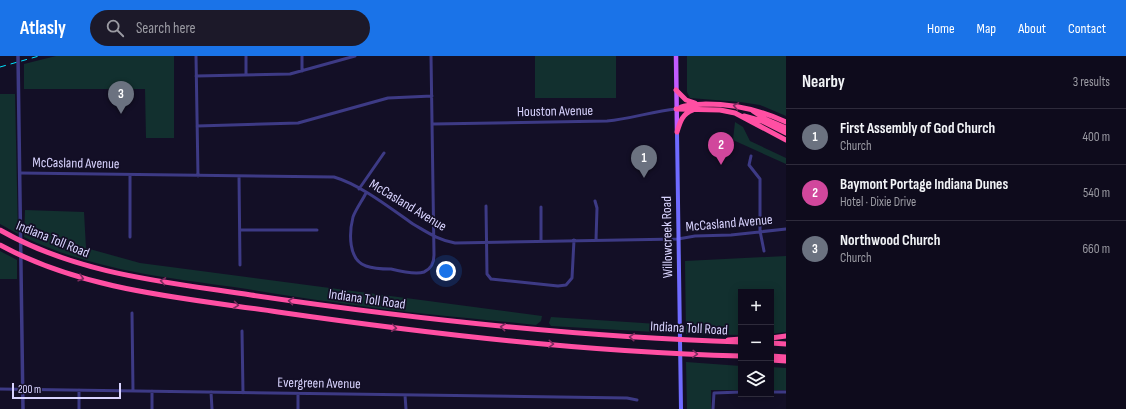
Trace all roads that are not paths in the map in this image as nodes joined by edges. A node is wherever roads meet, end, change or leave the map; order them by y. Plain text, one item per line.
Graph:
1 (18, 56) edge
2 (196, 56) edge
3 (246, 56) edge
4 (302, 56) edge
5 (355, 56) edge
6 (431, 56) edge
7 (676, 56) edge
8 (302, 71) junction
9 (246, 75) junction
10 (196, 76) junction
11 (676, 90) junction
12 (432, 96) junction
13 (701, 107) junction
14 (676, 109) junction
15 (750, 109) junction
16 (735, 113) junction
17 (786, 122) edge
18 (433, 124) junction
19 (197, 126) junction
20 (786, 128) edge
21 (677, 132) junction
22 (786, 133) edge
23 (786, 140) edge
24 (384, 153) dead end
25 (750, 156) dead end
26 (20, 173) junction
27 (130, 174) junction
28 (198, 176) junction
29 (239, 176) junction
30 (359, 189) junction
31 (366, 193) junction
32 (595, 201) dead end
33 (486, 206) dead end
34 (541, 207) dead end
35 (786, 229) edge
36 (0, 230) edge
37 (240, 230) junction
38 (317, 230) dead end
39 (760, 231) junction
40 (130, 237) dead end
41 (435, 237) junction
42 (678, 238) junction
43 (574, 240) junction
44 (596, 240) junction
45 (541, 241) junction
46 (486, 243) junction
47 (0, 245) edge
48 (764, 251) dead end
49 (240, 265) dead end
50 (132, 313) dead end
51 (242, 331) dead end
52 (786, 336) edge
53 (774, 338) edge
54 (738, 339) edge
55 (716, 342) junction
56 (738, 342) edge
57 (774, 343) edge
58 (786, 344) edge
59 (738, 356) edge
60 (774, 356) edge
61 (786, 357) edge
62 (774, 360) edge
63 (786, 361) edge
64 (0, 389) edge
65 (23, 390) junction
66 (79, 390) junction
67 (133, 391) junction
68 (152, 391) junction
69 (211, 392) junction
70 (738, 392) edge
71 (774, 392) edge
72 (786, 392) edge
73 (243, 393) junction
74 (298, 394) junction
75 (405, 395) junction
76 (637, 400) dead end
77 (23, 409) edge
78 (79, 409) edge
79 (152, 409) edge
80 (212, 409) edge
81 (298, 409) edge
82 (406, 409) edge
83 (681, 409) edge
84 (713, 409) edge

1 - 26 street
2 - 10 street
3 - 9 street
4 - 8 street
5 - 8 street
6 - 12 street
7 - 11 main road, Willowcreek Road
8 - 9 street
9 - 10 street
10 - 19 street
11 - 13 highway
11 - 14 main road, Willowcreek Road
12 - 18 street
12 - 19 street
13 - 14 highway
15 -> 13 highway
13 - 16 highway
13 - 21 highway
14 - 18 street, Houston Avenue
14 - 21 main road, Willowcreek Road
15 - 17 highway
15 - 20 highway
16 - 22 highway
16 - 23 highway
18 - 41 street
19 - 28 street
21 - 42 main road, Willowcreek Road
24 - 30 street
25 - 39 street
26 - 27 street, McCasland Avenue
26 - 65 street
27 - 28 street, McCasland Avenue
27 - 40 street
28 - 29 street, McCasland Avenue
29 - 30 street, McCasland Avenue
29 - 37 street
30 - 31 street, McCasland Avenue
31 - 41 street, McCasland Avenue
31 - 41 street
32 - 44 street
33 - 46 street
34 - 45 street
35 - 39 street, McCasland Avenue
55 -> 36 highway, Indiana Toll Road
37 - 38 street
37 - 49 street
39 - 42 street, McCasland Avenue
39 - 48 street
41 - 46 street, McCasland Avenue
42 - 44 street, McCasland Avenue
42 - 83 main road, Willowcreek Road
43 - 44 street, McCasland Avenue
43 - 45 street, McCasland Avenue
43 - 46 street
45 - 46 street, McCasland Avenue
47 -> 59 highway, Indiana Toll Road
50 - 67 street
51 - 73 street
52 - 53 highway
54 - 55 highway
55 - 56 highway, Indiana Toll Road
57 - 58 highway
60 - 61 highway
62 - 63 highway
64 - 65 street, Evergreen Avenue
65 - 66 street, Evergreen Avenue
65 - 77 street
66 - 67 street, Evergreen Avenue
66 - 78 street
67 - 68 street, Evergreen Avenue
68 - 69 street, Evergreen Avenue
68 - 79 street
69 - 73 street, Evergreen Avenue
69 - 80 street
70 - 84 street
71 - 72 street
73 - 74 street, Evergreen Avenue
74 - 75 street, Evergreen Avenue
74 - 81 street
75 - 76 street, Evergreen Avenue
75 - 82 street

